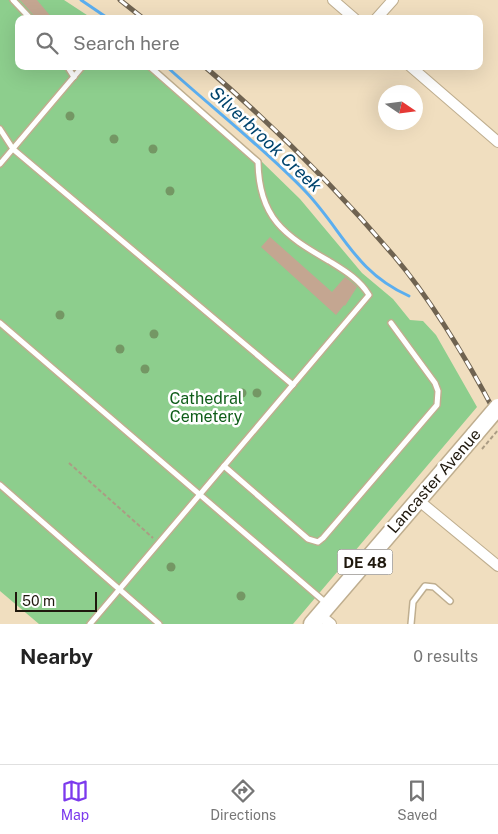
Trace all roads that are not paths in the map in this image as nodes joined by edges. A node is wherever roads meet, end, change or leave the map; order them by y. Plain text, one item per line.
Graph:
1 (13, 0) edge
2 (333, 0) edge
3 (393, 0) edge
4 (27, 15) edge
5 (350, 15) edge
6 (380, 15) edge
7 (70, 70) edge
8 (80, 70) edge
9 (153, 70) edge
10 (415, 70) edge
11 (74, 77) junction
12 (0, 129) edge
13 (498, 142) edge
14 (13, 149) junction
15 (0, 164) edge
16 (0, 322) edge
17 (391, 323) dead end
18 (293, 385) junction
19 (498, 407) edge
20 (224, 466) junction
21 (0, 485) edge
22 (199, 495) junction
23 (418, 500) junction
24 (498, 566) edge
25 (119, 589) junction
26 (450, 601) dead end
27 (323, 617) edge
28 (90, 624) edge
29 (159, 624) edge
30 (411, 624) edge

1 - 4 lane
2 - 5 street
3 - 6 street
7 - 11 lane
8 - 11 lane
9 - 18 lane
10 - 13 street
11 - 14 lane
12 - 14 lane
14 - 15 lane
14 - 18 lane
16 - 22 lane
17 - 20 lane
18 - 20 lane
19 - 23 main road, Lancaster Avenue / DE 48, bridge
20 - 22 lane
21 - 25 lane
22 - 25 lane
22 - 27 lane
23 - 24 street
23 - 27 main road, Lancaster Avenue / DE 48
25 - 28 lane
25 - 29 lane
26 - 30 lane

